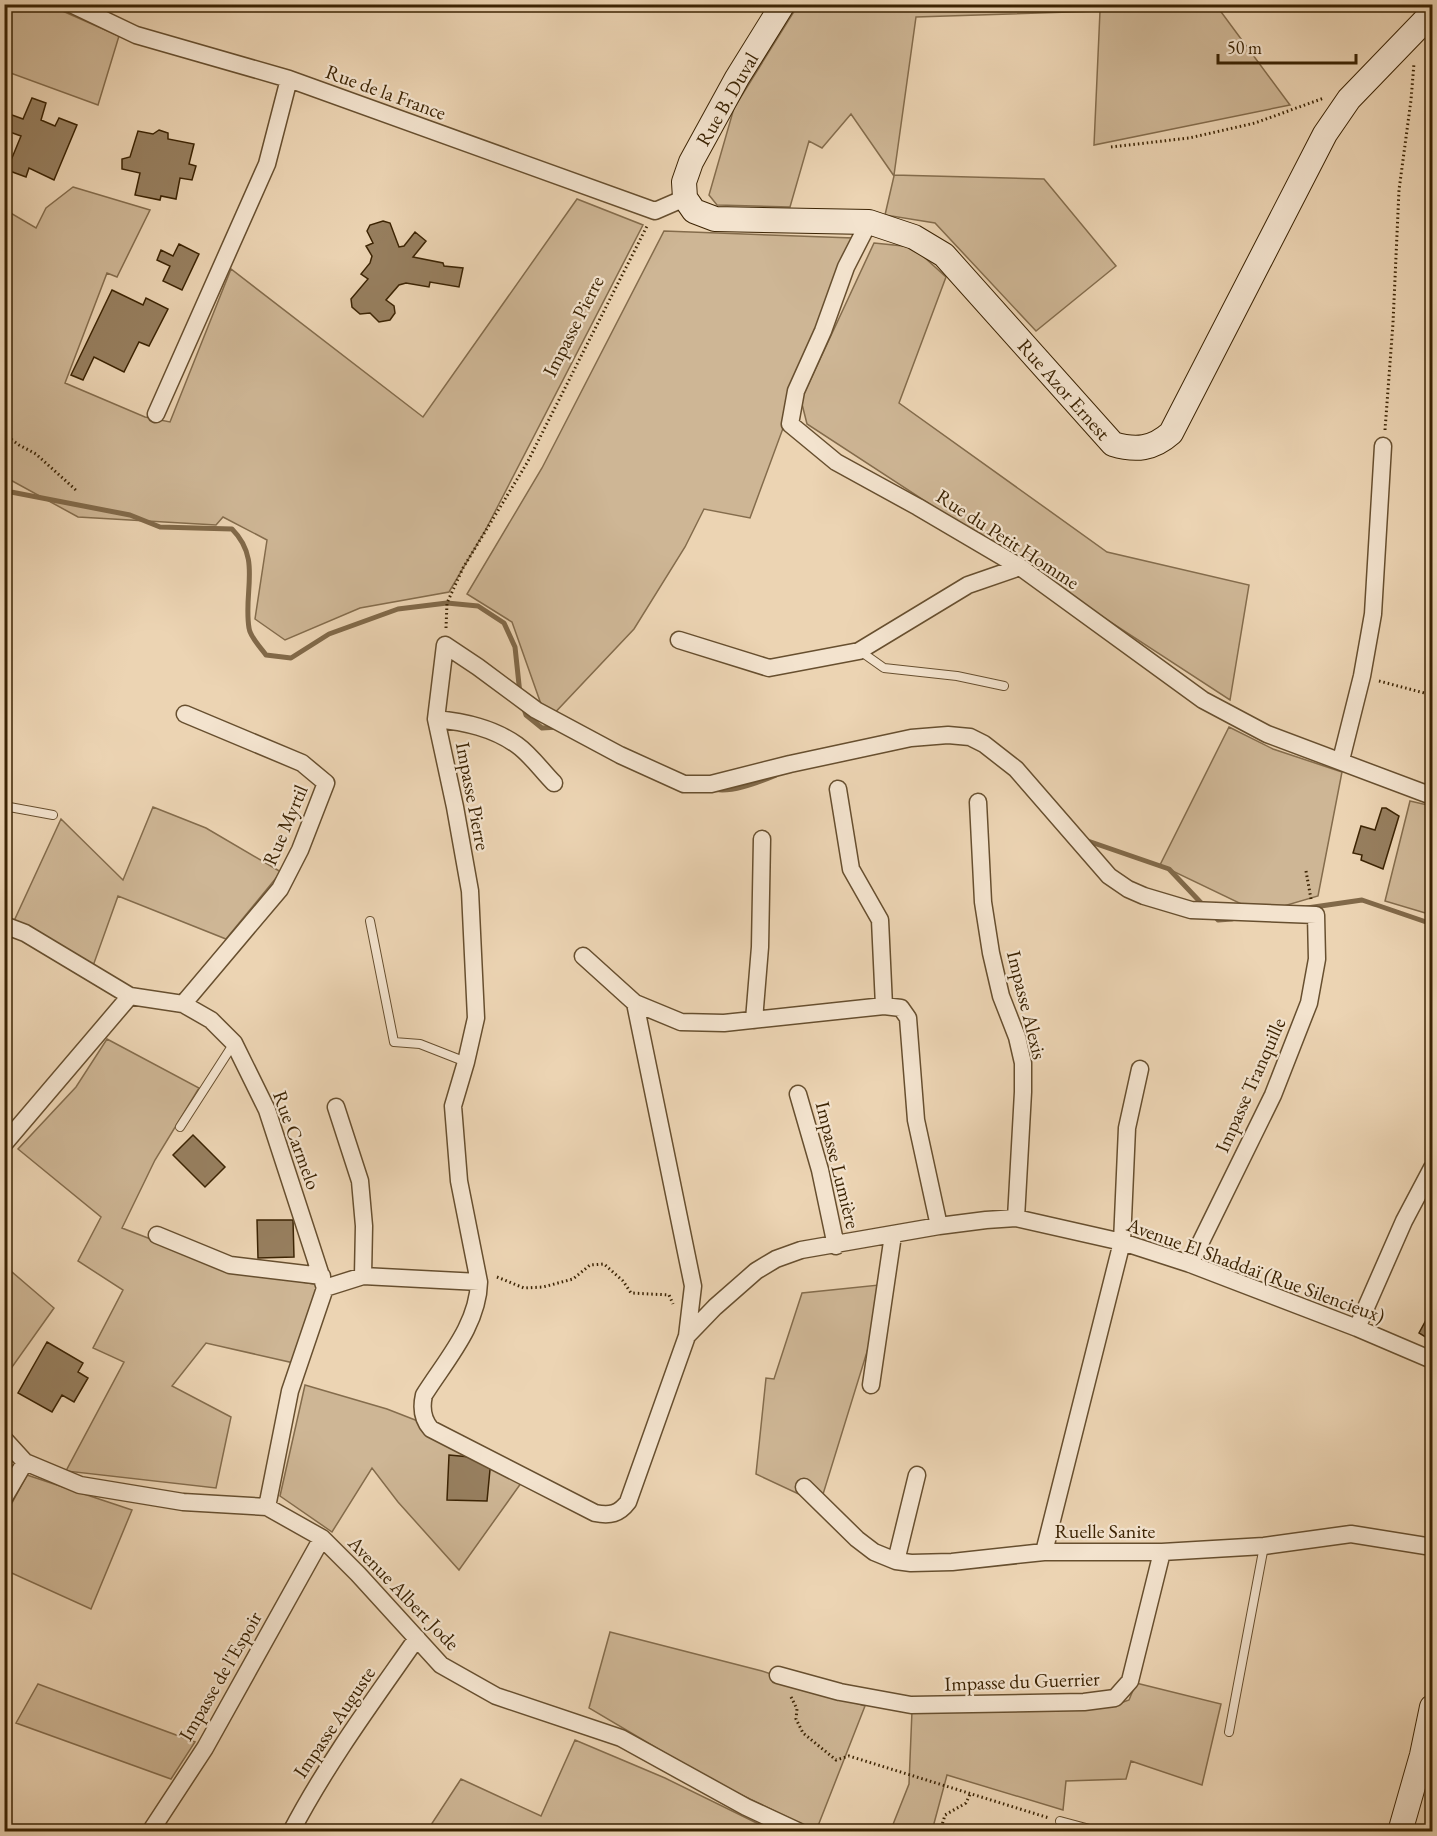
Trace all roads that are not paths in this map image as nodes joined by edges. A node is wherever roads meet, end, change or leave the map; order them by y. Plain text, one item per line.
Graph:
1 (71, 4) edge
2 (783, 4) edge
3 (1424, 21) edge
4 (288, 79) junction
5 (685, 198) junction
6 (869, 222) junction
7 (156, 414) dead end
8 (1383, 446) road end
9 (5, 565) edge
10 (1020, 567) junction
11 (4, 572) edge
12 (679, 640) dead end
13 (859, 651) junction
14 (1005, 686) dead end
15 (186, 714) dead end
16 (436, 719) junction
17 (1341, 760) junction
18 (554, 783) dead end
19 (838, 789) dead end
20 (1432, 796) edge
21 (978, 802) dead end
22 (4, 806) edge
23 (53, 814) dead end
24 (762, 839) dead end
25 (1316, 915) joint
26 (370, 921) dead end
27 (4, 925) edge
28 (583, 956) dead end
29 (130, 996) junction
30 (635, 1003) junction
31 (183, 1004) junction
32 (884, 1006) junction
33 (754, 1020) junction
34 (234, 1043) junction
35 (466, 1062) junction
36 (1140, 1069) dead end
37 (798, 1094) dead end
38 (336, 1107) dead end
39 (180, 1127) dead end
40 (5, 1144) edge
41 (1432, 1168) edge
42 (1016, 1218) junction
43 (939, 1226) junction
44 (157, 1235) dead end
45 (893, 1235) junction
46 (1122, 1242) junction
47 (836, 1246) junction
48 (1190, 1264) junction
49 (477, 1275) junction
50 (363, 1276) junction
51 (324, 1282) junction
52 (1357, 1328) junction
53 (687, 1336) junction
54 (1432, 1360) edge
55 (871, 1385) dead end
56 (4, 1439) edge
57 (25, 1462) junction
58 (917, 1475) dead end
59 (804, 1487) dead end
60 (4, 1498) edge
61 (267, 1507) junction
62 (322, 1538) junction
63 (1264, 1546) junction
64 (1432, 1547) edge
65 (1162, 1551) junction
66 (1044, 1552) junction
67 (896, 1561) junction
68 (417, 1638) junction
69 (778, 1675) road end
70 (1432, 1707) edge
71 (1229, 1732) dead end
72 (1060, 1821) road end
73 (150, 1832) edge
74 (291, 1832) edge
75 (800, 1832) edge
76 (1101, 1832) edge
77 (1400, 1832) edge

1 - 4 street, Rue de la France
2 - 5 street, Rue B. Duval
3 - 6 street, Rue Azor Ernest
4 - 5 street, Rue de la France
4 - 7 street
5 - 6 street, Rue Azor Ernest
6 - 10 street, Rue du Petit Homme
8 - 17 street
9 - 11 lane
10 - 13 street
10 - 17 street, Rue du Petit Homme
12 - 13 street
13 - 14 lane
15 - 31 street, Rue Myrtil
16 - 18 street
16 - 25 street, Impasse Pierre
16 - 35 street, Impasse Pierre
17 - 20 street, Rue du Petit Homme
19 - 32 street
21 - 42 street, Impasse Alexis
22 - 23 lane
24 - 33 street
25 - 48 street, Impasse Tranquille
26 - 35 lane
27 - 29 street, Rue Carmelo
28 - 30 street
29 - 31 street, Rue Carmelo
29 - 40 street
30 - 33 street
30 - 53 street
31 - 34 street, Rue Carmelo
32 - 33 street
32 - 43 street
34 - 39 lane
34 - 51 street, Rue Carmelo
35 - 49 street, Impasse Pierre
36 - 46 street
37 - 47 street, Impasse Lumière
38 - 50 street
41 - 52 street
42 - 43 street, Avenue El Shaddaï (Rue Silencieux)
42 - 46 street, Avenue El Shaddaï (Rue Silencieux)
43 - 45 street, Avenue El Shaddaï (Rue Silencieux)
44 - 51 street
45 - 47 street, Avenue El Shaddaï (Rue Silencieux)
45 - 55 street
46 - 48 street, Avenue El Shaddaï (Rue Silencieux)
46 - 66 street
47 - 53 street, Avenue El Shaddaï (Rue Silencieux)
48 - 52 street, Avenue El Shaddaï (Rue Silencieux)
49 - 50 street
49 - 53 street, Avenue El Shaddaï (Rue Silencieux)
50 - 51 street
51 - 61 street
52 - 54 street, Avenue El Shaddaï (Rue Silencieux)
56 - 57 street, Avenue Albert Jode
57 - 60 street
57 - 61 street, Avenue Albert Jode
58 - 67 street
59 - 67 street, Ruelle Sanite
61 - 62 street, Avenue Albert Jode
62 - 68 street, Avenue Albert Jode
62 - 73 street, Impasse de l'Espoir
63 - 64 street, Ruelle Sanite
63 - 65 street, Ruelle Sanite
63 - 71 lane
65 - 66 street, Ruelle Sanite
65 - 69 street, Impasse du Guerrier
66 - 67 street, Ruelle Sanite
68 - 74 street, Impasse Auguste
68 - 75 street, Avenue Albert Jode
70 - 77 street
72 - 76 lane

